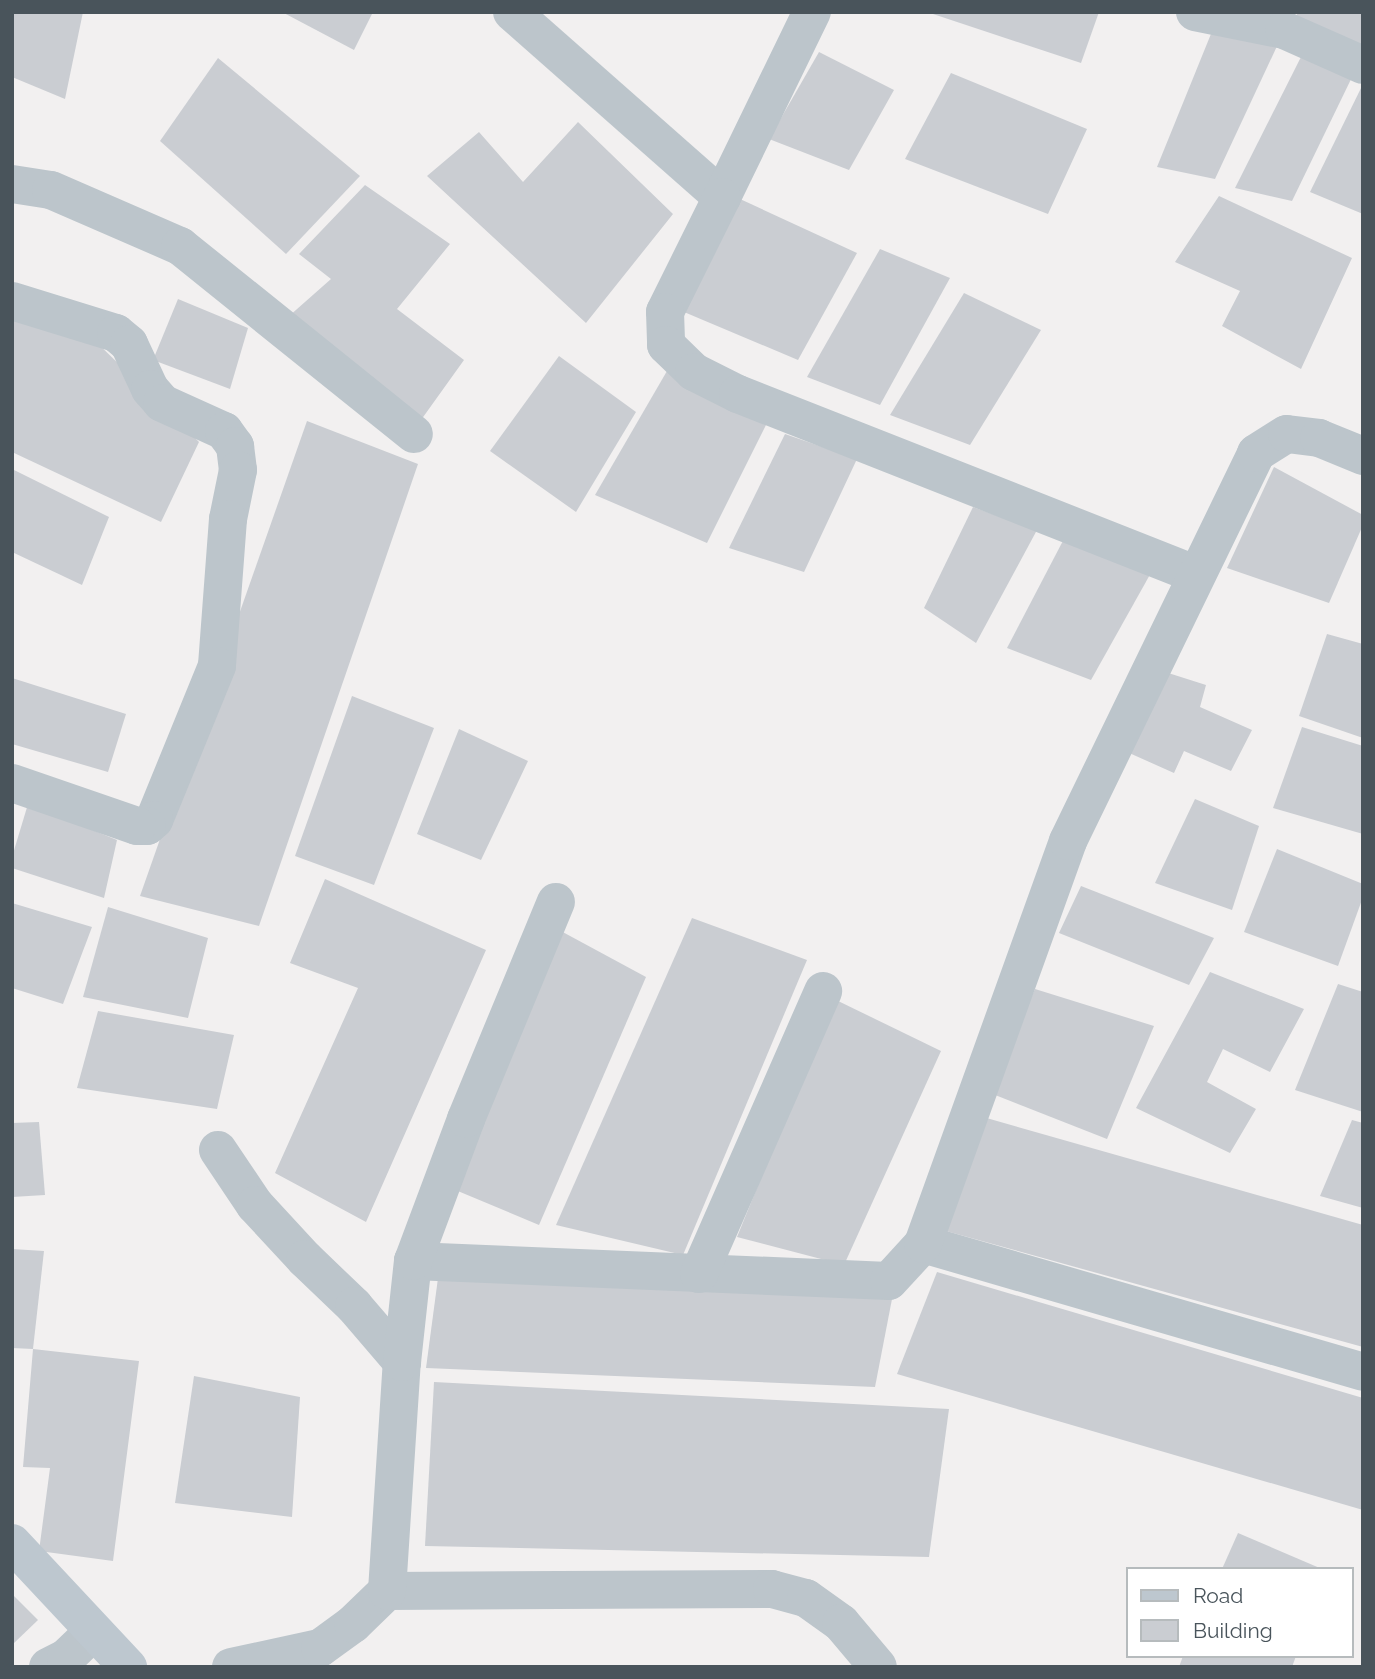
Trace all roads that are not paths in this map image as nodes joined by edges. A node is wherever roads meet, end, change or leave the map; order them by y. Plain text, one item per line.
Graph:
1 (512, 12) edge
2 (812, 12) edge
3 (1195, 12) edge
4 (1363, 65) edge
5 (12, 184) edge
6 (722, 197) junction
7 (12, 302) edge
8 (414, 434) dead end
9 (1363, 456) edge
10 (1196, 574) junction
11 (12, 783) edge
12 (556, 902) dead end
13 (822, 990) dead end
14 (218, 1150) dead end
15 (923, 1244) junction
16 (414, 1262) junction
17 (699, 1274) junction
18 (402, 1362) junction
19 (1363, 1372) edge
20 (12, 1543) edge
21 (387, 1591) junction
22 (93, 1632) junction
23 (48, 1667) edge
24 (128, 1667) edge
25 (231, 1667) edge
26 (878, 1667) edge

1 - 6 street
2 - 6 street
3 - 4 street
5 - 8 street
6 - 10 street
7 - 11 street
9 - 10 street
10 - 15 street
12 - 16 street
13 - 17 street
14 - 18 street
15 - 17 street
15 - 19 street
16 - 17 street
16 - 18 street
18 - 21 street
20 - 22 street
21 - 25 street
21 - 26 street
22 - 23 street
22 - 24 street

